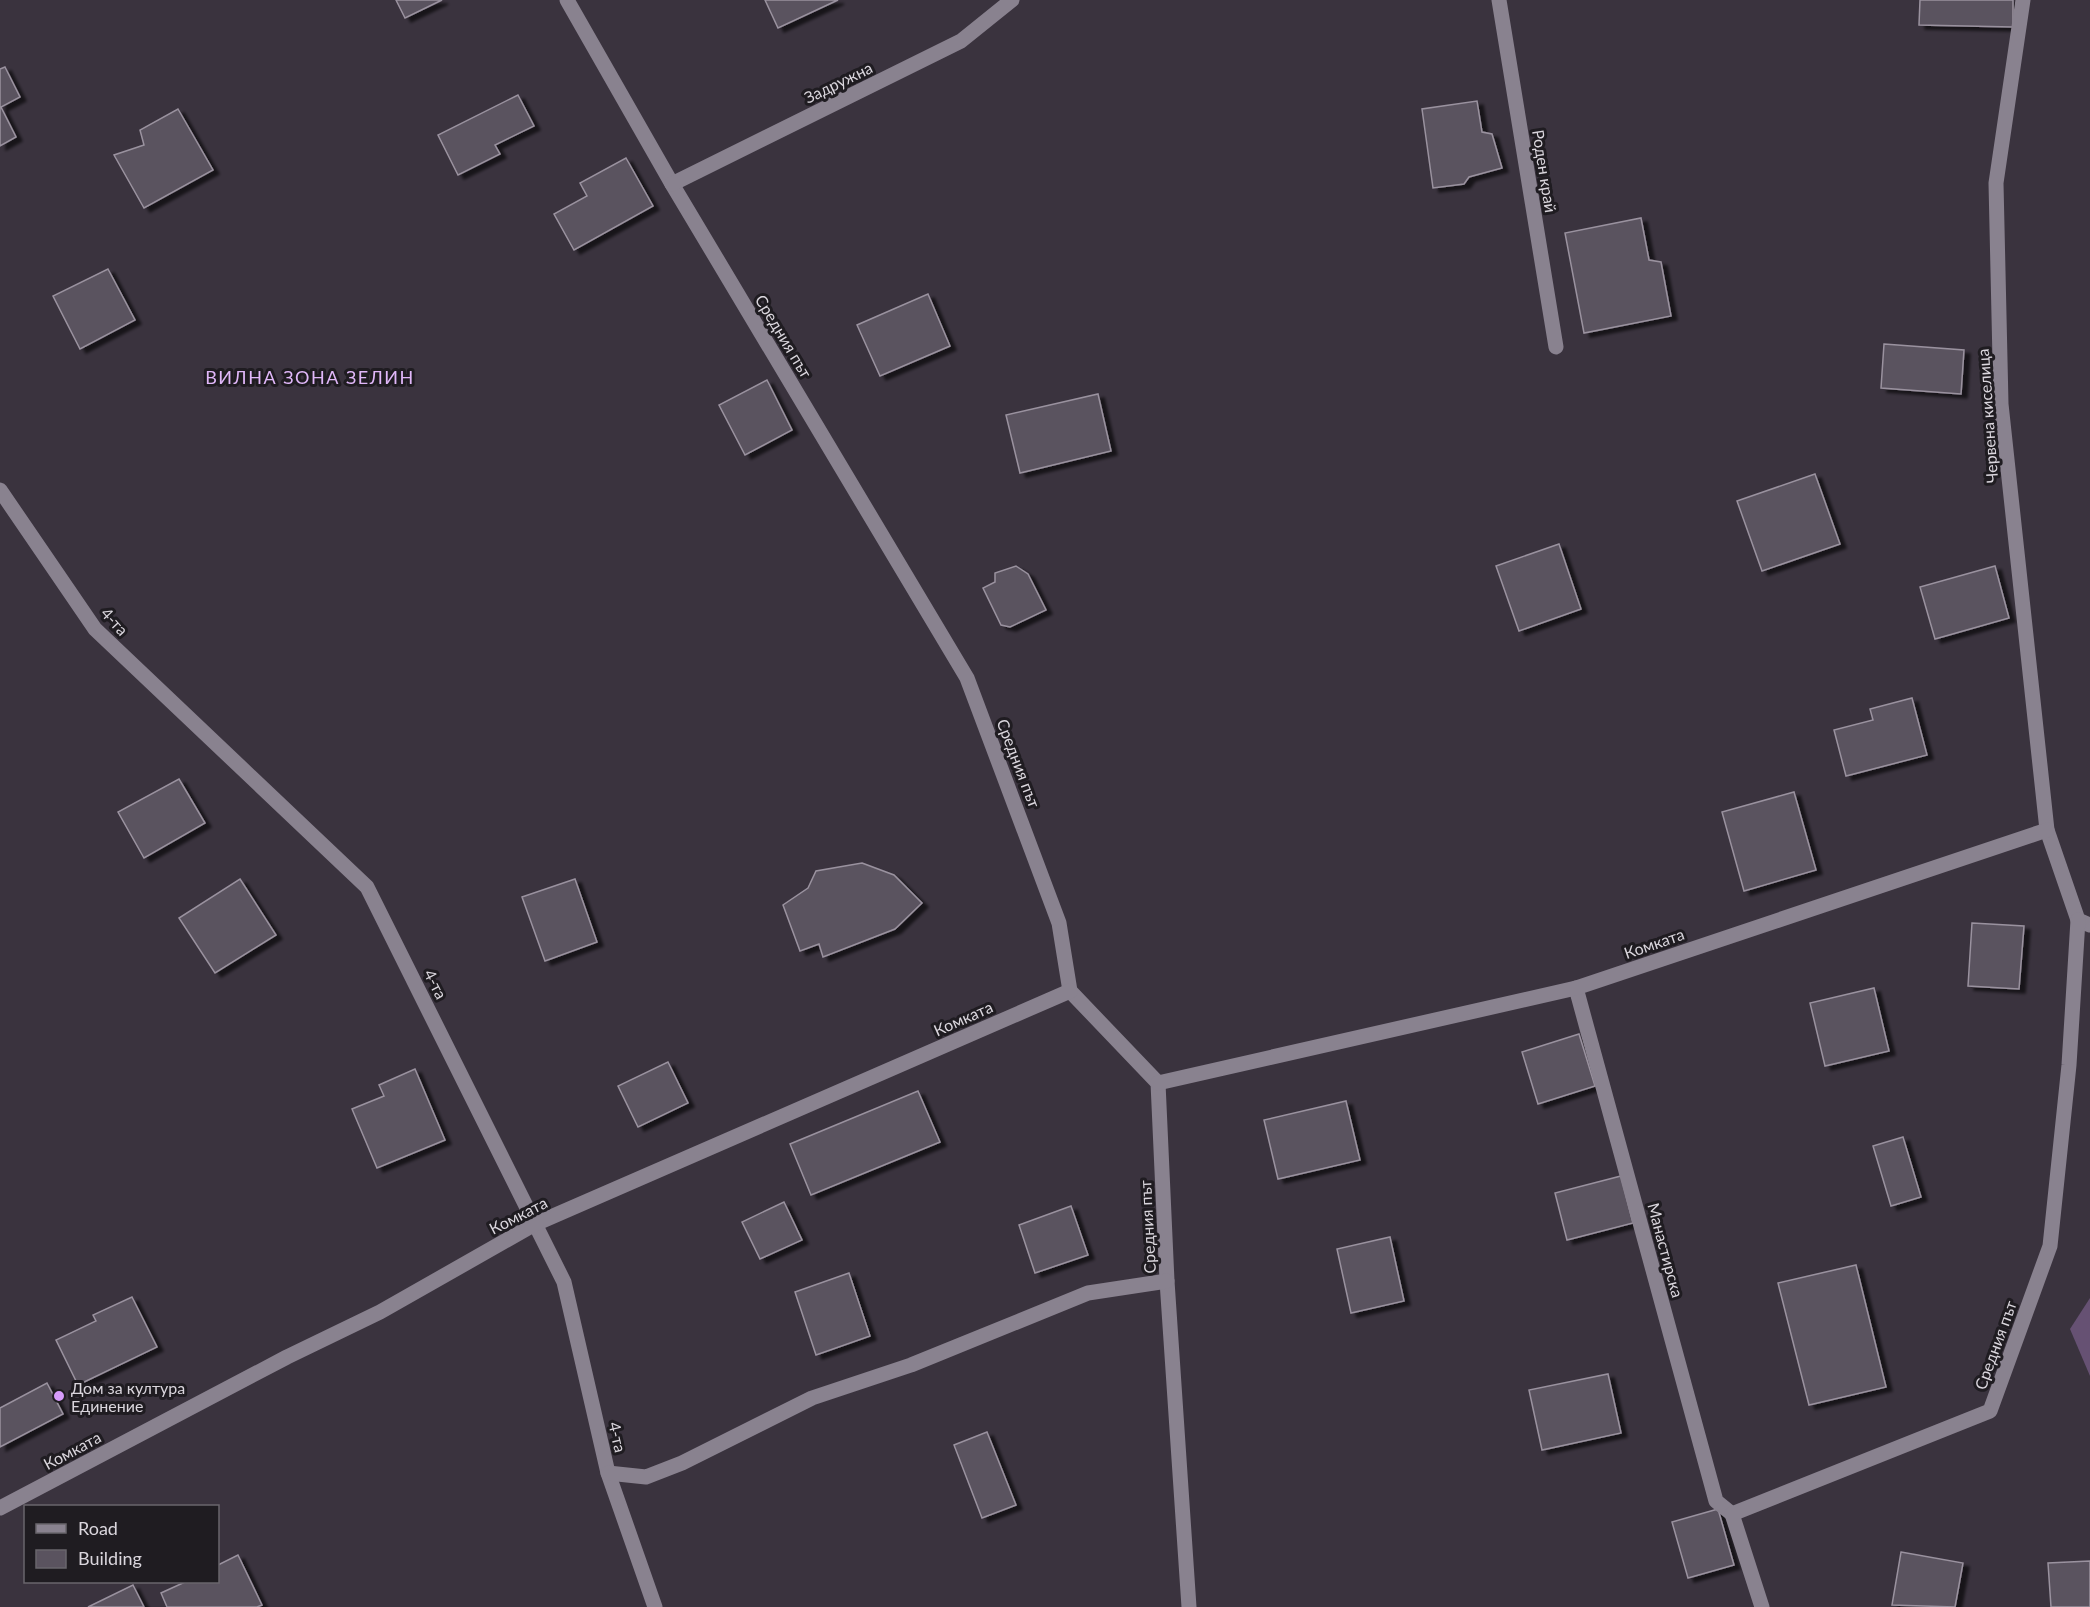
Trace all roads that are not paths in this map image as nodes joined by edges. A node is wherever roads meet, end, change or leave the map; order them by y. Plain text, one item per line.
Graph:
1 (567, 0) edge
2 (1012, 0) edge
3 (1499, 0) edge
4 (2024, 0) edge
5 (672, 184) junction
6 (1556, 347) dead end
7 (0, 490) edge
8 (2047, 830) junction
9 (2084, 922) edge
10 (1576, 988) junction
11 (1070, 991) junction
12 (1158, 1083) junction
13 (535, 1224) junction
14 (1167, 1281) junction
15 (608, 1473) junction
16 (0, 1508) edge
17 (1732, 1514) junction
18 (655, 1607) edge
19 (1189, 1607) edge
20 (1762, 1607) edge

1 - 5 street, Средния път
2 - 5 street, Задружна
3 - 6 street, Роден край
4 - 8 street, Червена киселица
5 - 11 street, Средния път
7 - 13 street, 4-та
8 - 9 street
8 - 10 street, Комката
9 - 17 street, Средния път
10 - 12 street, Комката
10 - 17 street, Манастирска
11 - 12 street
11 - 13 street, Комката
12 - 14 street, Средния път
13 - 15 street, 4-та
13 - 16 street, Комката
14 - 15 street
14 - 19 street, Средния път
15 - 18 street, 4-та
17 - 20 street

